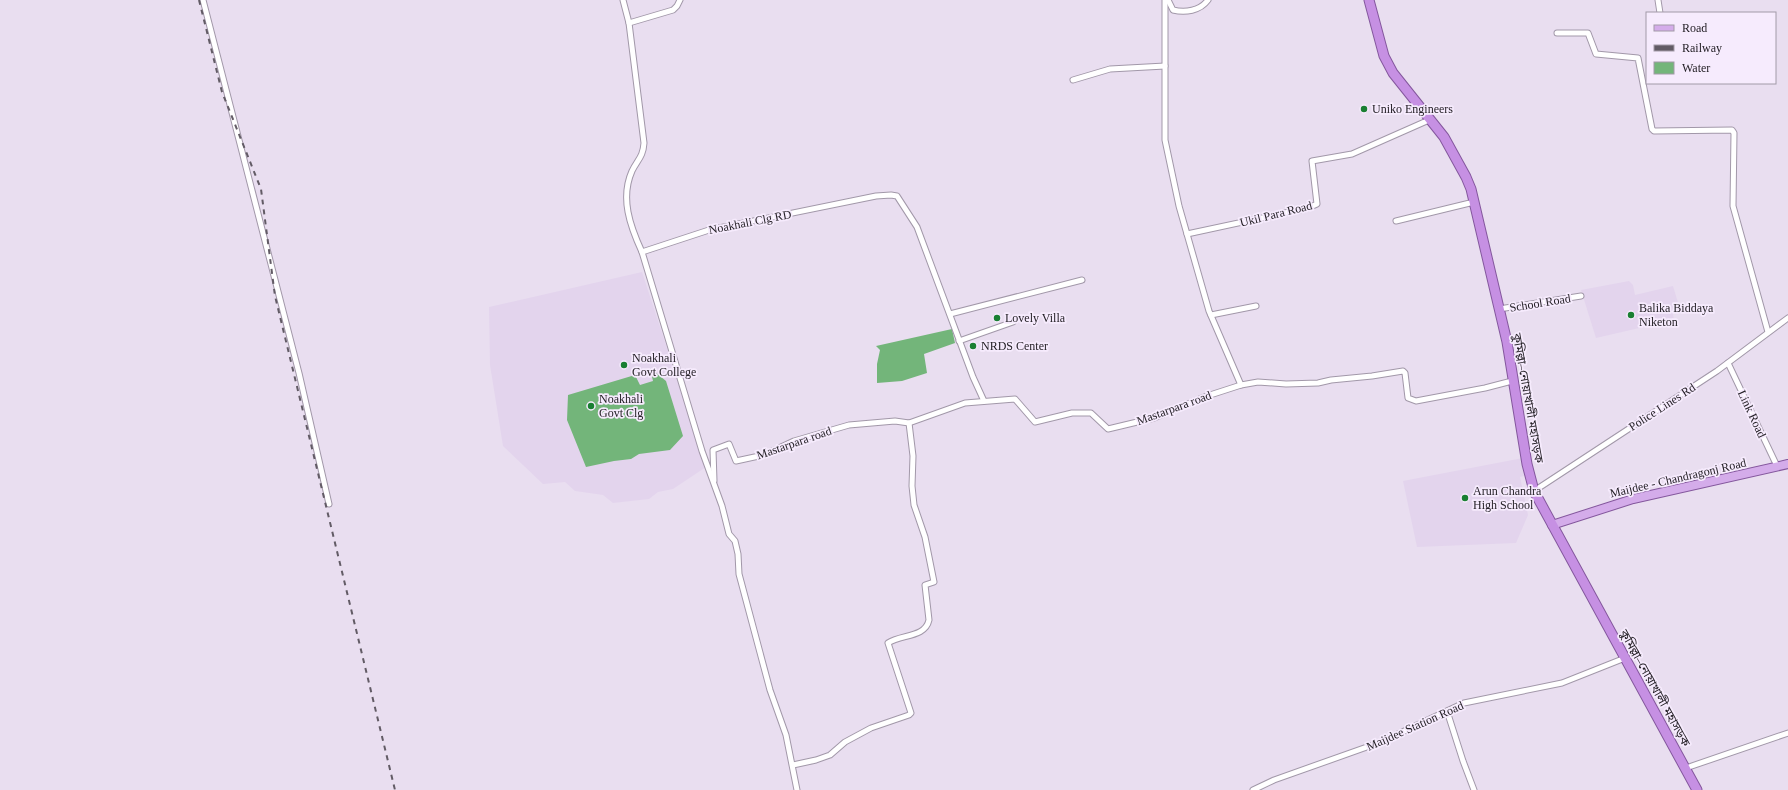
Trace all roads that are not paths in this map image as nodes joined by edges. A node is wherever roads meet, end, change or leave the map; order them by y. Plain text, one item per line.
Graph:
1 (203, 0) edge
2 (623, 0) edge
3 (680, 0) edge
4 (1166, 0) edge
5 (1208, 0) edge
6 (1369, 0) edge
7 (1658, 0) edge
8 (1660, 12) edge
9 (629, 23) junction
10 (1557, 33) dead end
11 (1165, 66) junction
12 (1073, 80) dead end
13 (1430, 120) junction
14 (1474, 202) junction
15 (1396, 221) dead end
16 (1187, 234) junction
17 (642, 252) junction
18 (1082, 280) dead end
19 (1581, 296) dead end
20 (1256, 306) dead end
21 (1499, 309) junction
22 (950, 314) junction
23 (1211, 315) junction
24 (1788, 318) edge
25 (1014, 322) dead end
26 (1768, 332) junction
27 (960, 341) junction
28 (1728, 363) junction
29 (1512, 381) junction
30 (1241, 385) junction
31 (984, 401) junction
32 (909, 423) junction
33 (1788, 464) edge
34 (1777, 466) junction
35 (714, 481) junction
36 (1534, 491) junction
37 (329, 504) dead end
38 (1552, 525) junction
39 (1625, 658) junction
40 (1447, 711) junction
41 (1788, 733) edge
42 (793, 765) junction
43 (1686, 768) junction
44 (797, 790) edge
45 (1253, 790) edge
46 (1474, 790) edge
47 (1697, 790) edge

1 - 37 street
2 - 9 street
3 - 9 street
4 - 5 street
4 - 11 street
6 - 13 highway, কুমিল্লা–নোয়াখালী মহাসড়ক
7 - 8 street
9 - 17 street
10 - 26 street
11 - 12 street
11 - 16 street
13 - 14 highway, কুমিল্লা–নোয়াখালী মহাসড়ক
13 - 16 street, Ukil Para Road
14 - 15 street
14 - 21 highway, কুমিল্লা–নোয়াখালী মহাসড়ক
16 - 23 street
17 - 22 street, Noakhali Clg RD
17 - 35 street
18 - 22 street
19 - 21 street, School Road
20 - 23 street
21 - 29 highway, কুমিল্লা–নোয়াখালী মহাসড়ক
22 - 27 street, Noakhali Clg RD
23 - 30 street
24 - 26 street, Police Lines Rd
25 - 27 street
26 - 28 street, Police Lines Rd
27 - 31 street, Noakhali Clg RD
28 - 34 street, Link Road
28 - 36 street, Police Lines Rd
29 - 30 street, Mastarpara road
29 - 36 highway, কুমিল্লা–নোয়াখালী মহাসড়ক
30 - 31 street, Mastarpara road
31 - 32 street, Mastarpara road
32 - 35 street, Mastarpara road
32 - 42 street
33 - 34 main road, Maijdee - Chandragonj Road
34 - 38 main road, Maijdee - Chandragonj Road
35 - 42 street
36 - 38 highway, কুমিল্লা–নোয়াখালী মহাসড়ক
38 - 39 highway, কুমিল্লা–নোয়াখালী মহাসড়ক
39 - 40 street, Maijdee Station Road
39 - 43 highway, কুমিল্লা–নোয়াখালী মহাসড়ক
40 - 45 street, Maijdee Station Road
40 - 46 street
41 - 43 street
42 - 44 street
43 - 47 highway, কুমিল্লা–নোয়াখালী মহাসড়ক

